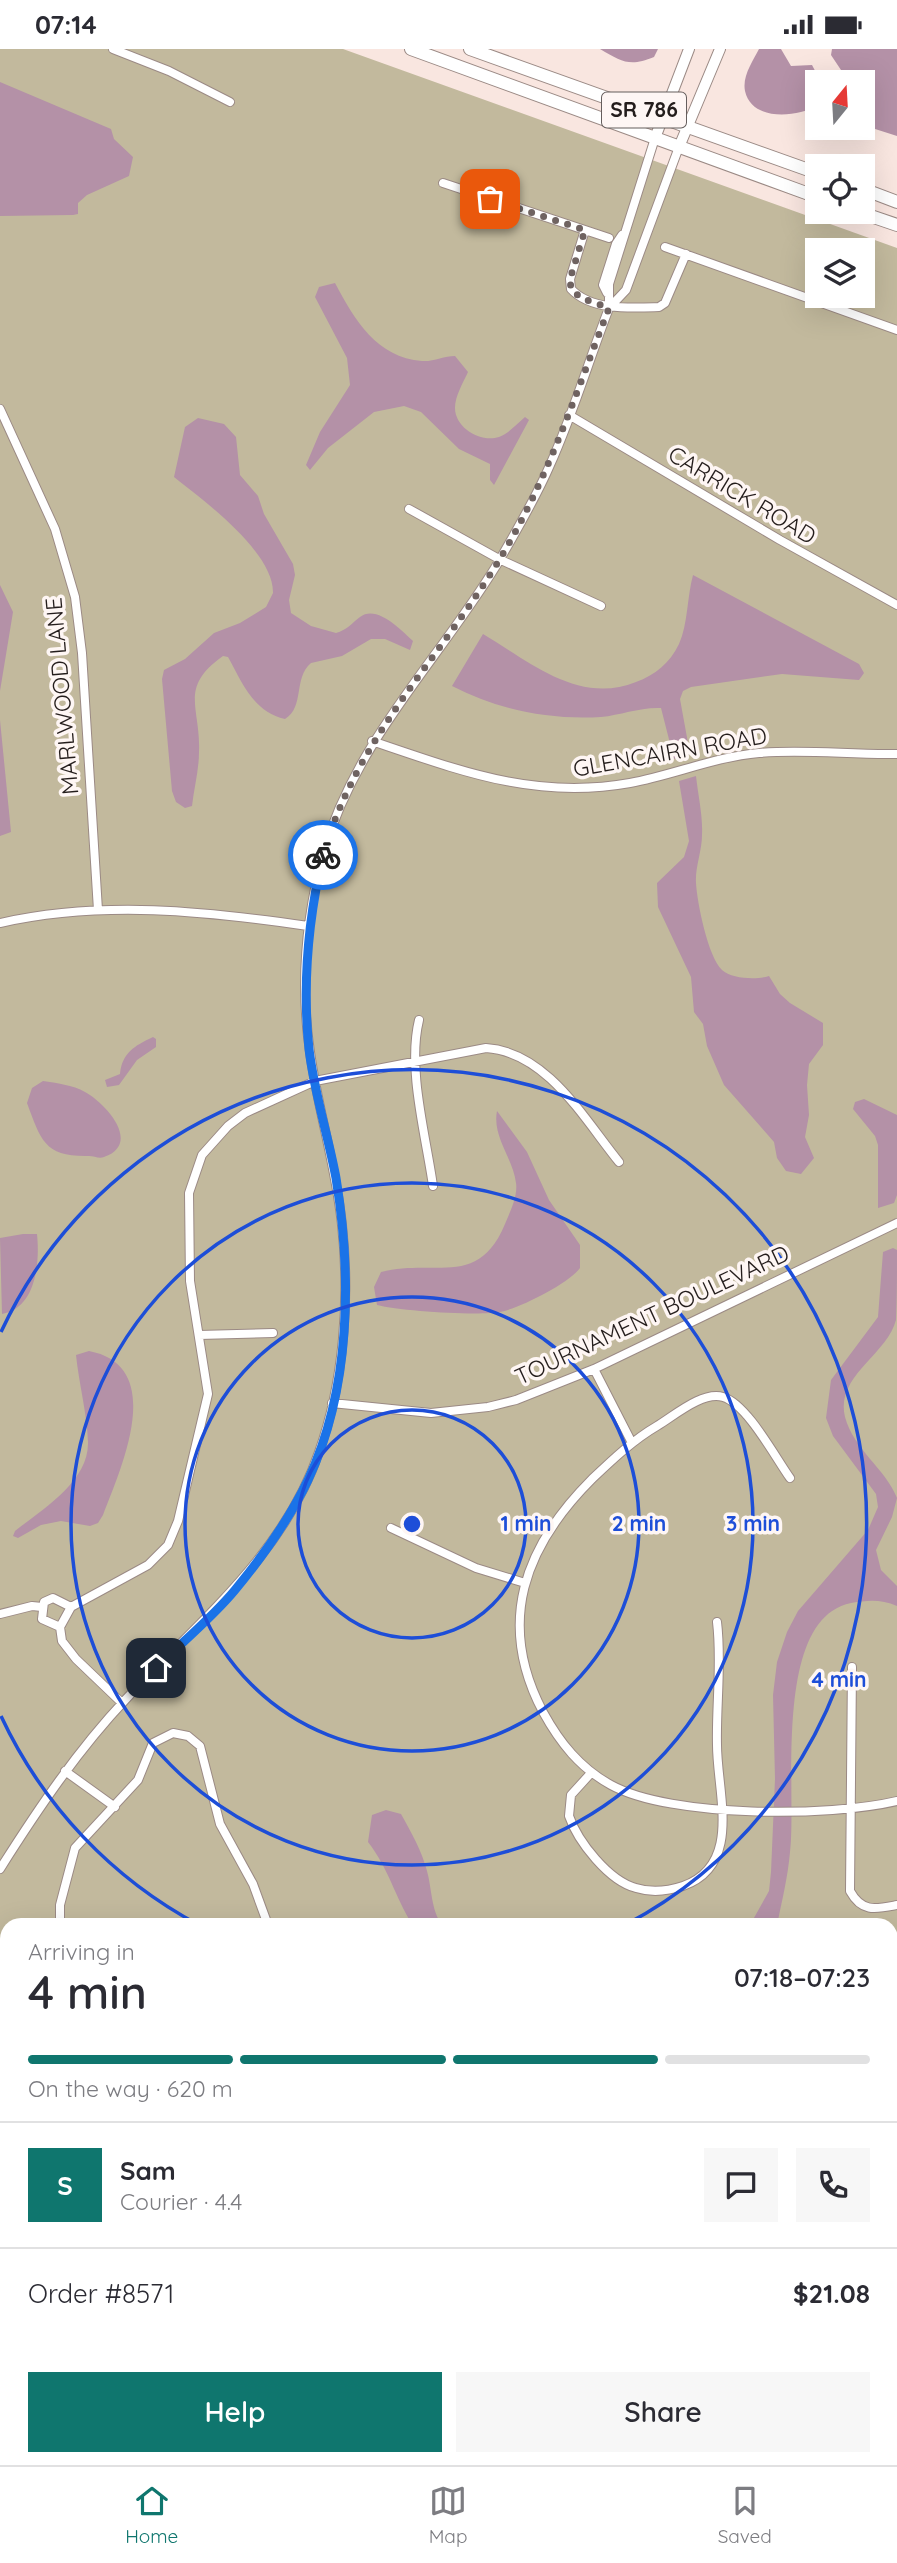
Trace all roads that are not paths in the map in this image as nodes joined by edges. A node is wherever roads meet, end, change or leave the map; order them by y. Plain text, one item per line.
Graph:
1 (113, 49) edge
2 (411, 49) edge
3 (470, 49) edge
4 (689, 49) edge
5 (720, 49) edge
6 (230, 102) dead end
7 (663, 117) junction
8 (690, 126) junction
9 (655, 138) junction
10 (680, 147) junction
11 (805, 169) edge
12 (443, 183) dead end
13 (805, 193) edge
14 (875, 194) edge
15 (897, 202) edge
16 (875, 217) edge
17 (897, 225) edge
18 (626, 229) junction
19 (585, 230) junction
20 (609, 238) dead end
21 (665, 247) dead end
22 (686, 254) junction
23 (614, 269) junction
24 (631, 275) junction
25 (609, 296) junction
26 (609, 308) junction
27 (897, 330) edge
28 (0, 409) edge
29 (569, 415) junction
30 (409, 509) dead end
31 (499, 559) junction
32 (601, 605) dead end
33 (897, 605) edge
34 (372, 741) junction
35 (897, 754) edge
36 (98, 910) junction
37 (0, 923) edge
38 (308, 926) junction
39 (419, 1020) dead end
40 (415, 1062) junction
41 (315, 1081) junction
42 (619, 1162) dead end
43 (433, 1186) dead end
44 (897, 1223) edge
45 (273, 1333) dead end
46 (199, 1335) junction
47 (594, 1369) junction
48 (332, 1402) junction
49 (632, 1443) junction
50 (790, 1478) dead end
51 (391, 1528) dead end
52 (525, 1583) junction
53 (42, 1607) junction
54 (71, 1607) junction
55 (0, 1614) edge
56 (717, 1622) dead end
57 (61, 1627) junction
58 (852, 1667) dead end
59 (122, 1703) junction
60 (65, 1771) junction
61 (591, 1773) junction
62 (897, 1801) edge
63 (116, 1807) junction
64 (721, 1808) junction
65 (849, 1811) junction
66 (0, 1869) edge
67 (897, 1905) edge
68 (60, 1918) edge
69 (263, 1918) edge

1 - 6 street
2 - 9 main road, SR 786
3 - 7 main road, SR 786
4 - 7 street
5 - 8 street
7 - 8 main road, SR 786
7 - 9 street
8 - 10 street
8 - 11 main road, SR 786
9 - 10 main road, SR 786
9 - 18 street
10 - 13 main road, SR 786
10 - 24 street
12 - 19 street
14 - 15 main road
16 - 17 main road
18 - 23 street
18 - 25 street
19 - 20 street
19 - 26 street
21 - 22 street
22 - 26 street
22 - 27 street
23 - 24 street
23 - 25 street
24 - 26 street
25 - 26 street
26 - 29 street
28 - 36 street, MARLWOOD LANE
29 - 31 street
29 - 33 street, CARRICK ROAD
30 - 31 street
31 - 32 street
31 - 34 street
34 - 35 street, GLENCAIRN ROAD
34 - 38 street
36 - 37 street
36 - 38 street
38 - 41 street
39 - 40 street
40 - 41 street
40 - 42 street
40 - 43 street
41 - 46 street
41 - 48 street
44 - 47 street, TOURNAMENT BOULEVARD
45 - 46 street
46 - 54 street
47 - 48 street, TOURNAMENT BOULEVARD
47 - 49 street
48 - 59 street
49 - 50 street
49 - 52 street
51 - 52 street
52 - 61 street
53 - 54 street
53 - 55 street
53 - 57 street
54 - 57 street
56 - 64 street
57 - 59 street
58 - 65 street
59 - 60 street
60 - 63 street
60 - 66 street
61 - 64 street
61 - 64 street
62 - 65 street
63 - 68 street
63 - 69 street
64 - 65 street
65 - 67 street

